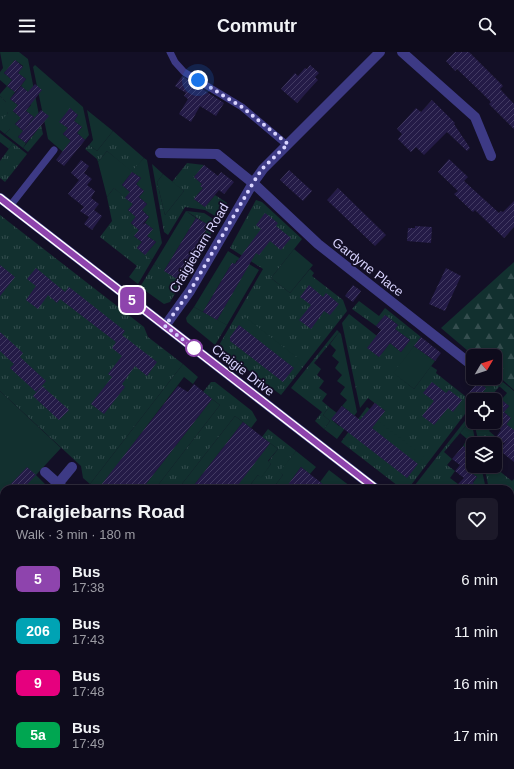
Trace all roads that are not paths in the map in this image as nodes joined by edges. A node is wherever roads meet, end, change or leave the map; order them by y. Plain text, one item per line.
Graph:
1 (170, 52) edge
2 (380, 52) edge
3 (402, 52) edge
4 (288, 144) junction
5 (54, 150) dead end
6 (160, 153) dead end
7 (491, 156) dead end
8 (253, 183) junction
9 (0, 198) edge
10 (10, 206) junction
11 (165, 326) junction
12 (466, 360) edge
13 (72, 467) dead end
14 (45, 472) dead end
15 (60, 485) edge
16 (62, 485) edge
17 (371, 485) edge

1 - 4 lane
2 - 4 street, Craigiebarn Road
3 - 7 street
4 - 8 street, Craigiebarn Road
5 - 10 lane
6 - 8 street
8 - 11 street, Craigiebarn Road
8 - 12 street, Gardyne Place
9 - 10 street, Craigie Drive
10 - 11 street, Craigie Drive
11 - 17 street, Craigie Drive
13 - 16 street
14 - 15 street

